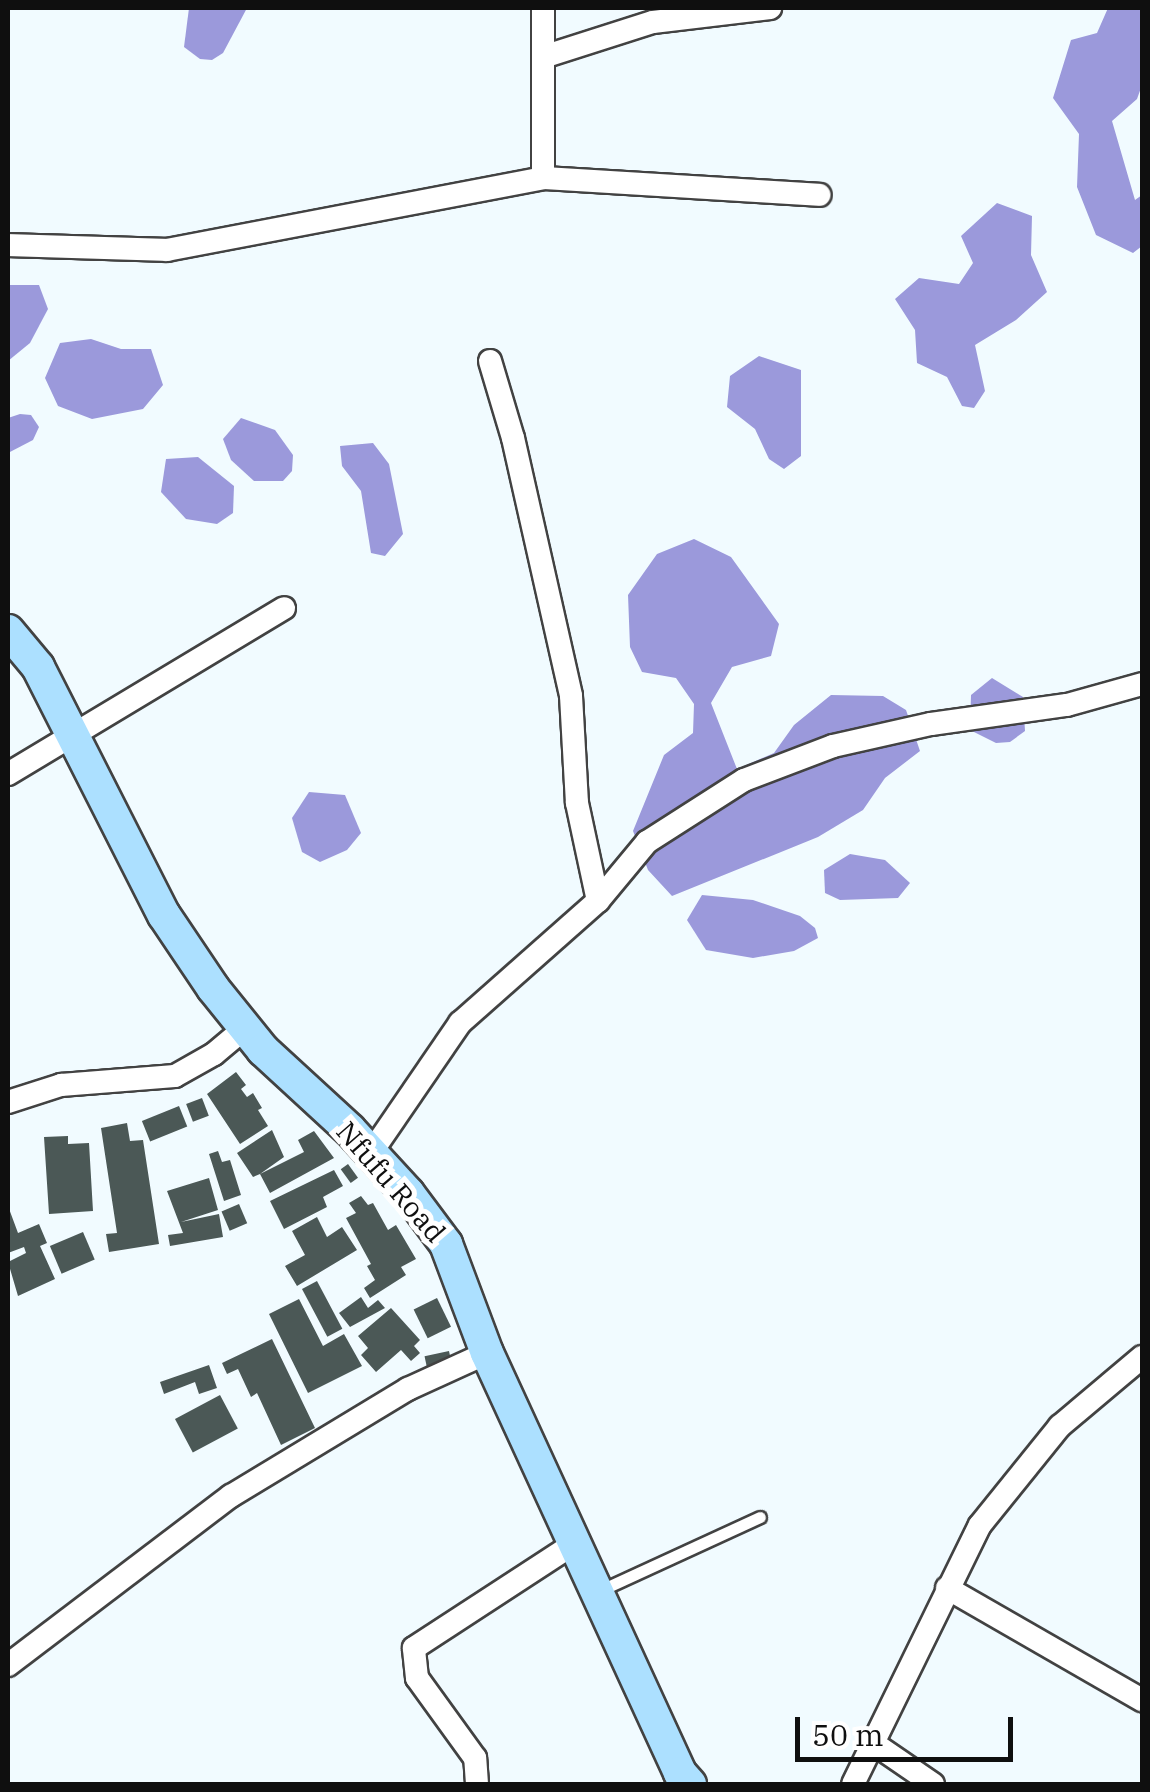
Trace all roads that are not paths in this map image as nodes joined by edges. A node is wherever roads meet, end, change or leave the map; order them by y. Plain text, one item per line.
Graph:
1 (543, 8) edge
2 (770, 8) edge
3 (543, 57) junction
4 (544, 178) junction
5 (819, 195) dead end
6 (8, 245) edge
7 (490, 361) dead end
8 (284, 608) dead end
9 (8, 631) edge
10 (1142, 684) edge
11 (76, 733) junction
12 (8, 774) edge
13 (598, 902) junction
14 (245, 1028) junction
15 (8, 1102) edge
16 (371, 1153) junction
17 (488, 1354) junction
18 (1142, 1357) edge
19 (760, 1518) dead end
20 (575, 1544) junction
21 (946, 1588) junction
22 (596, 1592) junction
23 (8, 1665) edge
24 (1142, 1700) edge
25 (876, 1744) junction
26 (477, 1784) edge
27 (690, 1784) edge
28 (852, 1784) edge
29 (932, 1784) edge

1 - 3 street
2 - 3 street
3 - 4 street
4 - 5 street
4 - 6 street
7 - 13 street
8 - 11 street
9 - 11 street, Nfufu Road
10 - 13 street
11 - 12 street
11 - 14 street, Nfufu Road
13 - 16 street
14 - 15 street
14 - 16 street, Nfufu Road
16 - 17 street, Nfufu Road
17 - 20 street, Nfufu Road
17 - 23 street
18 - 21 street
19 - 22 lane
20 - 22 street, Nfufu Road
20 - 26 street
21 - 24 street
21 - 25 street
22 - 27 street, Nfufu Road
25 - 28 street
25 - 29 street

